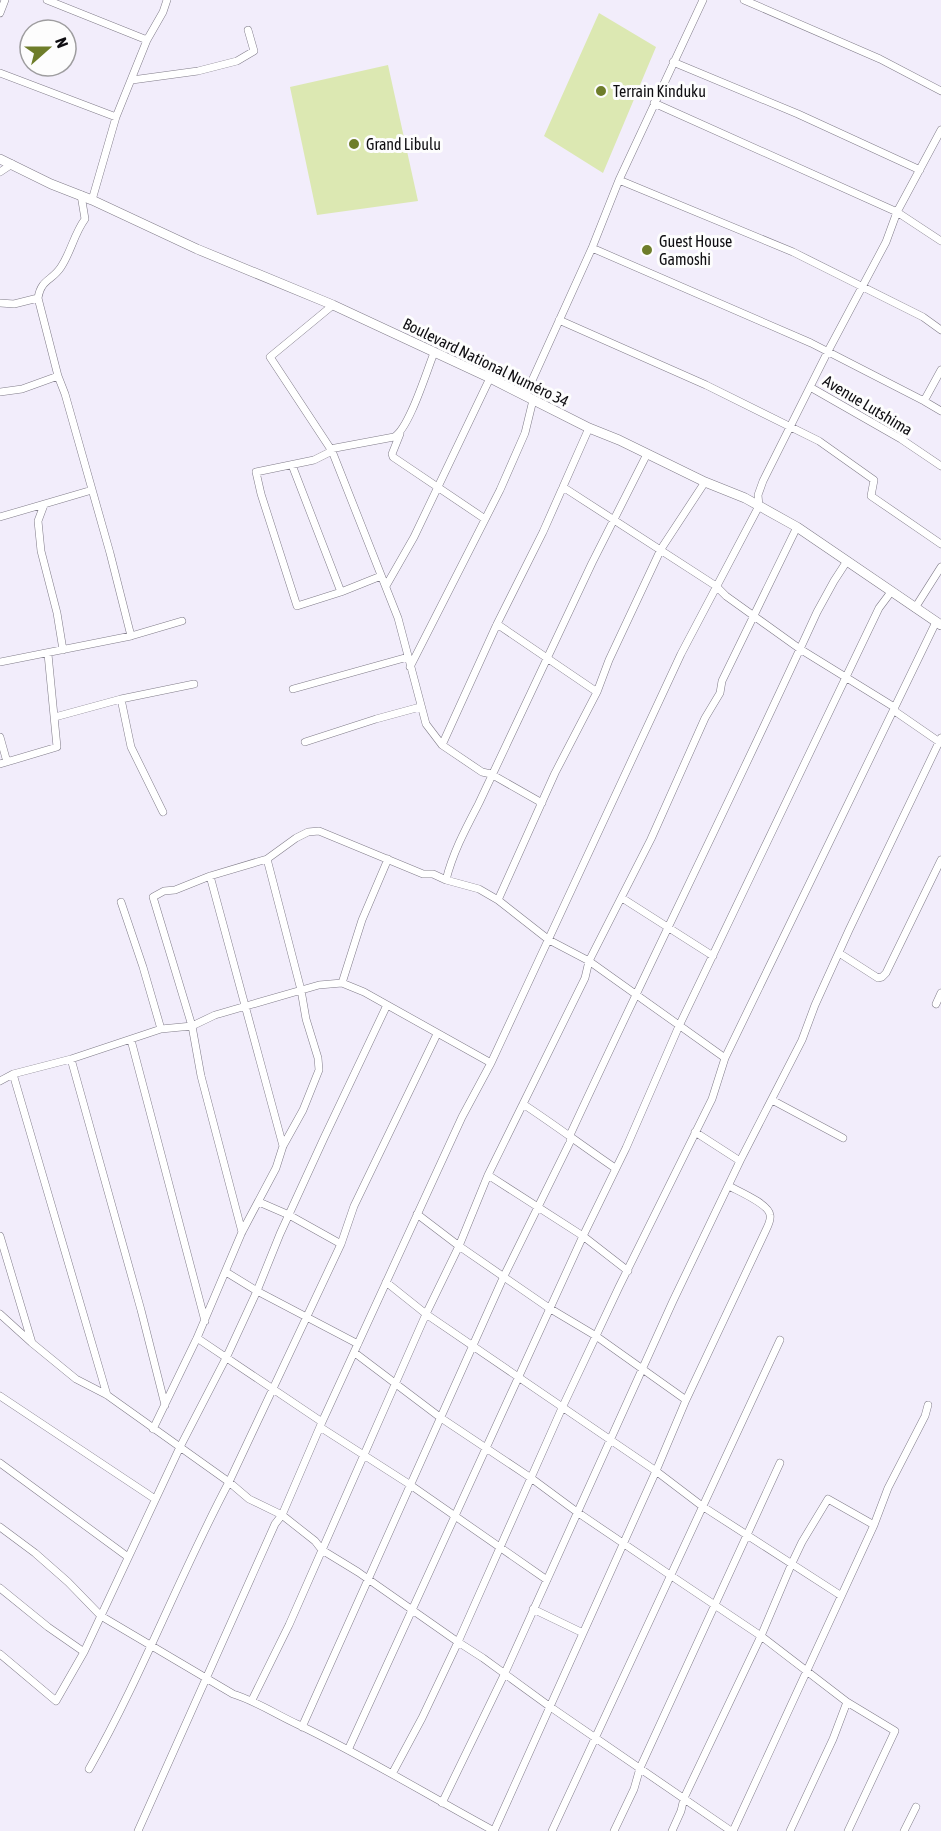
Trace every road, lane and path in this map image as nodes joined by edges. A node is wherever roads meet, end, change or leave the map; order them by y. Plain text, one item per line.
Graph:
1 (5, 0) edge
2 (47, 0) edge
3 (167, 0) edge
4 (703, 0) edge
5 (744, 0) edge
6 (0, 13) edge
7 (248, 30) dead end
8 (147, 40) junction
9 (673, 62) junction
10 (0, 73) edge
11 (132, 80) junction
12 (941, 91) edge
13 (654, 103) junction
14 (116, 117) junction
15 (940, 136) edge
16 (0, 159) edge
17 (12, 164) junction
18 (920, 170) junction
19 (0, 172) edge
20 (619, 180) junction
21 (81, 195) junction
22 (92, 200) junction
23 (897, 212) junction
24 (941, 241) edge
25 (592, 248) junction
26 (862, 286) junction
27 (38, 298) junction
28 (0, 303) edge
29 (333, 305) junction
30 (559, 320) junction
31 (941, 330) edge
32 (434, 353) junction
33 (827, 353) junction
34 (941, 370) edge
35 (58, 376) junction
36 (490, 378) junction
37 (810, 387) junction
38 (0, 392) edge
39 (529, 398) junction
40 (924, 401) junction
41 (941, 411) edge
42 (790, 427) junction
43 (589, 428) junction
44 (400, 434) junction
45 (331, 450) junction
46 (647, 454) junction
47 (292, 465) junction
48 (941, 466) edge
49 (705, 482) junction
50 (437, 486) junction
51 (563, 487) junction
52 (92, 490) junction
53 (44, 505) junction
54 (759, 506) junction
55 (0, 517) edge
56 (484, 519) junction
57 (614, 519) junction
58 (797, 527) junction
59 (941, 544) edge
60 (661, 549) junction
61 (848, 561) junction
62 (941, 567) edge
63 (381, 576) junction
64 (386, 586) junction
65 (716, 586) junction
66 (341, 592) junction
67 (891, 592) junction
68 (915, 608) junction
69 (755, 616) junction
70 (182, 621) dead end
71 (938, 623) edge
72 (497, 624) junction
73 (131, 636) junction
74 (800, 649) junction
75 (63, 650) junction
76 (48, 654) junction
77 (408, 657) junction
78 (547, 657) junction
79 (0, 662) edge
80 (410, 668) junction
81 (845, 677) junction
82 (194, 684) dead end
83 (293, 689) dead end
84 (597, 692) junction
85 (121, 699) junction
86 (420, 707) junction
87 (894, 707) junction
88 (55, 717) junction
89 (0, 737) edge
90 (940, 741) edge
91 (305, 742) dead end
92 (442, 745) junction
93 (3, 763) edge
94 (491, 774) junction
95 (542, 803) junction
96 (163, 812) dead end
97 (267, 859) junction
98 (388, 860) junction
99 (941, 860) edge
100 (210, 876) junction
101 (446, 880) junction
102 (621, 898) junction
103 (498, 900) junction
104 (121, 902) dead end
105 (669, 928) junction
106 (549, 940) junction
107 (839, 953) junction
108 (713, 956) junction
109 (589, 961) junction
110 (342, 983) junction
111 (301, 990) junction
112 (941, 993) edge
113 (636, 995) junction
114 (936, 1004) dead end
115 (387, 1005) junction
116 (246, 1008) junction
117 (192, 1026) junction
118 (679, 1026) junction
119 (161, 1029) junction
120 (437, 1034) junction
121 (131, 1040) junction
122 (725, 1058) junction
123 (71, 1059) junction
124 (491, 1063) junction
125 (13, 1074) junction
126 (0, 1081) edge
127 (772, 1100) junction
128 (523, 1104) junction
129 (695, 1132) junction
130 (570, 1135) junction
131 (843, 1138) dead end
132 (283, 1146) junction
133 (740, 1161) junction
134 (615, 1168) junction
135 (488, 1175) junction
136 (729, 1186) junction
137 (259, 1202) junction
138 (537, 1207) junction
139 (417, 1214) junction
140 (289, 1215) junction
141 (242, 1232) junction
142 (0, 1236) edge
143 (583, 1236) junction
144 (340, 1244) junction
145 (459, 1246) junction
146 (628, 1271) junction
147 (226, 1272) junction
148 (504, 1276) junction
149 (386, 1282) junction
150 (257, 1291) junction
151 (549, 1308) junction
152 (0, 1314) edge
153 (426, 1314) junction
154 (307, 1318) junction
155 (205, 1320) junction
156 (596, 1336) junction
157 (197, 1338) junction
158 (780, 1340) dead end
159 (32, 1344) junction
160 (358, 1344) junction
161 (472, 1346) junction
162 (355, 1353) junction
163 (226, 1356) junction
164 (642, 1369) junction
165 (517, 1378) junction
166 (396, 1383) junction
167 (273, 1388) junction
168 (107, 1395) junction
169 (0, 1396) edge
170 (686, 1400) junction
171 (165, 1405) junction
172 (928, 1405) dead end
173 (562, 1408) junction
174 (441, 1418) junction
175 (321, 1424) junction
176 (153, 1430) junction
177 (609, 1441) junction
178 (180, 1447) junction
179 (486, 1449) junction
180 (363, 1455) junction
181 (0, 1463) edge
182 (780, 1463) dead end
183 (656, 1471) junction
184 (531, 1478) junction
185 (229, 1482) junction
186 (409, 1484) junction
187 (155, 1499) junction
188 (702, 1506) junction
189 (577, 1512) junction
190 (282, 1515) junction
191 (455, 1517) junction
192 (874, 1525) junction
193 (0, 1527) edge
194 (747, 1534) junction
195 (623, 1542) junction
196 (500, 1547) junction
197 (322, 1550) junction
198 (128, 1557) junction
199 (792, 1563) junction
200 (670, 1575) junction
201 (369, 1579) junction
202 (547, 1580) junction
203 (0, 1588) edge
204 (840, 1595) junction
205 (713, 1604) junction
206 (412, 1609) junction
207 (533, 1609) junction
208 (101, 1616) junction
209 (583, 1633) junction
210 (762, 1636) junction
211 (458, 1642) junction
212 (151, 1646) junction
213 (84, 1652) junction
214 (0, 1654) edge
215 (806, 1671) junction
216 (504, 1675) junction
217 (205, 1676) junction
218 (252, 1700) junction
219 (847, 1702) junction
220 (549, 1706) junction
221 (302, 1727) junction
222 (596, 1738) junction
223 (348, 1750) junction
224 (640, 1768) junction
225 (90, 1769) dead end
226 (392, 1774) junction
227 (684, 1798) junction
228 (442, 1803) junction
229 (916, 1807) dead end
230 (138, 1831) edge
231 (494, 1831) edge
232 (552, 1831) edge
233 (615, 1831) edge
234 (672, 1831) edge
235 (732, 1831) edge
236 (790, 1831) edge
237 (848, 1831) edge
238 (904, 1831) edge

1 - 6 street
2 - 8 street
3 - 8 street
4 - 9 street
5 - 12 street
7 - 11 street
8 - 11 street
9 - 13 street
9 - 18 street
10 - 14 street
11 - 14 street
13 - 20 street
13 - 23 street
14 - 22 street
15 - 18 street
16 - 17 main road, Boulevard National Numéro 34
17 - 19 street
17 - 21 main road, Boulevard National Numéro 34
18 - 23 street
20 - 25 street
20 - 26 street
21 - 22 main road, Boulevard National Numéro 34
21 - 27 street
22 - 29 main road, Boulevard National Numéro 34
23 - 24 street
23 - 26 street
25 - 30 street
25 - 33 street
26 - 31 street
26 - 33 street
27 - 28 street
27 - 35 street
29 - 32 main road, Boulevard National Numéro 34
29 - 45 street
30 - 39 street
30 - 42 street
32 - 36 main road, Boulevard National Numéro 34
32 - 44 street
33 - 37 street
33 - 40 street
34 - 40 street
35 - 38 street
35 - 52 street
36 - 39 main road, Boulevard National Numéro 34
36 - 50 street
37 - 42 street
37 - 48 street, Avenue Lutshima
39 - 43 main road, Boulevard National Numéro 34
39 - 56 street
40 - 41 street
42 - 54 street
42 - 59 street
43 - 46 main road, Boulevard National Numéro 34
43 - 51 street
44 - 45 street
44 - 50 street
45 - 47 street
45 - 63 street
46 - 49 main road, Boulevard National Numéro 34
46 - 57 street
47 - 66 street
47 - 66 street
49 - 54 main road, Boulevard National Numéro 34
49 - 60 street
50 - 56 street
50 - 64 street
51 - 57 street
51 - 72 street
52 - 53 street
52 - 73 street
53 - 55 street
53 - 75 street
54 - 58 main road, Boulevard National Numéro 34
54 - 65 street
56 - 80 street
57 - 60 street
57 - 78 street
58 - 61 main road, Boulevard National Numéro 34
58 - 69 street
60 - 65 street
60 - 84 street
61 - 67 main road, Boulevard National Numéro 34
61 - 74 street
62 - 68 street
63 - 64 street
63 - 66 street
64 - 77 street
65 - 69 street
65 - 106 street
67 - 68 main road, Boulevard National Numéro 34
67 - 81 street
68 - 71 main road, Boulevard National Numéro 34
69 - 74 street
69 - 102 street
70 - 73 street
71 - 87 street
72 - 78 street
72 - 92 street
73 - 75 street
74 - 81 street
74 - 105 street
75 - 76 street
76 - 79 street
76 - 88 street
77 - 80 street
77 - 83 street
78 - 84 street
78 - 94 street
80 - 86 street
81 - 87 street
81 - 108 street
82 - 85 street
84 - 95 street
85 - 88 street
85 - 96 street
86 - 91 street
86 - 92 street
87 - 90 street
87 - 122 street
88 - 93 street
89 - 93 street
90 - 107 street
92 - 94 street
94 - 95 street
94 - 101 street
95 - 103 street
97 - 98 street
97 - 100 street
97 - 111 street
98 - 101 street
98 - 110 street
99 - 107 street
100 - 116 street
100 - 117 street
101 - 103 street
102 - 105 street
102 - 109 street
103 - 106 street
104 - 119 street
105 - 108 street
105 - 113 street
106 - 109 street
106 - 124 street
107 - 127 street
108 - 118 street
109 - 113 street
109 - 128 street
110 - 111 street
110 - 115 street
111 - 116 street
111 - 132 street
112 - 114 street
113 - 118 street
113 - 130 street
115 - 120 street
115 - 140 street
116 - 117 street
116 - 132 street
117 - 119 street
117 - 141 street
118 - 122 street
118 - 134 street
119 - 121 street
120 - 124 street
120 - 144 street
121 - 123 street
121 - 155 street
122 - 129 street
123 - 125 street
123 - 171 street
124 - 139 street
125 - 126 street
125 - 168 street
127 - 131 street
127 - 133 street
128 - 130 street
128 - 135 street
129 - 133 street
129 - 146 street
130 - 134 street
130 - 138 street
132 - 137 street
133 - 136 street
134 - 143 street
135 - 138 street
135 - 145 street
136 - 164 street
136 - 170 street
137 - 140 street
137 - 141 street
138 - 143 street
138 - 148 street
139 - 145 street
139 - 149 street
140 - 144 street
140 - 150 street
141 - 147 street
142 - 159 street
143 - 146 street
143 - 151 street
144 - 154 street
145 - 148 street
145 - 153 street
146 - 156 street
147 - 150 street
147 - 155 street
148 - 151 street
148 - 161 street
149 - 153 street
149 - 160 street
150 - 154 street
150 - 163 street
151 - 156 street
151 - 165 street
152 - 159 street
153 - 161 street
153 - 166 street
154 - 160 street
154 - 167 street
155 - 157 street
156 - 164 street
156 - 173 street
157 - 163 street
157 - 171 street
158 - 188 street
159 - 168 street
160 - 162 street
161 - 165 street
161 - 174 street
162 - 166 street
162 - 175 street
163 - 167 street
163 - 178 street
164 - 170 street
164 - 177 street
165 - 173 street
165 - 179 street
166 - 174 street
166 - 180 street
167 - 175 street
167 - 185 street
168 - 176 street
169 - 187 street
170 - 183 street
171 - 176 street
172 - 192 street
173 - 177 street
173 - 184 street
174 - 179 street
174 - 186 street
175 - 180 street
175 - 190 street
176 - 178 street
177 - 183 street
177 - 189 street
178 - 185 street
178 - 187 street
179 - 184 street
179 - 191 street
180 - 186 street
180 - 197 street
181 - 198 street
182 - 194 street
183 - 188 street
183 - 195 street
184 - 189 street
184 - 196 street
185 - 190 street
185 - 212 street
186 - 191 street
186 - 201 street
187 - 198 street
188 - 194 street
188 - 200 street
189 - 195 street
189 - 202 street
190 - 197 street
190 - 217 street
191 - 196 street
191 - 206 street
192 - 199 street
192 - 204 street
193 - 208 street
194 - 199 street
194 - 205 street
195 - 200 street
195 - 209 street
196 - 202 street
196 - 211 street
197 - 201 street
197 - 218 street
198 - 208 street
199 - 204 street
199 - 210 street
200 - 205 street
200 - 222 street
201 - 206 street
201 - 221 street
202 - 207 street
203 - 213 street
204 - 215 street
205 - 210 street
205 - 224 street
206 - 211 street
206 - 223 street
207 - 209 street
207 - 216 street
208 - 212 street
208 - 213 street
209 - 220 street
210 - 215 street
210 - 227 street
211 - 216 street
211 - 226 street
212 - 217 street
212 - 225 street
213 - 214 street
215 - 219 street
215 - 235 street
216 - 220 street
216 - 228 street
217 - 218 street
217 - 230 street
218 - 221 street
219 - 236 street
219 - 237 street
220 - 222 street
220 - 231 street
221 - 223 street
222 - 224 street
222 - 232 street
223 - 226 street
224 - 227 street
224 - 233 street
226 - 228 street
227 - 234 street
227 - 235 street
228 - 231 street
229 - 238 street

